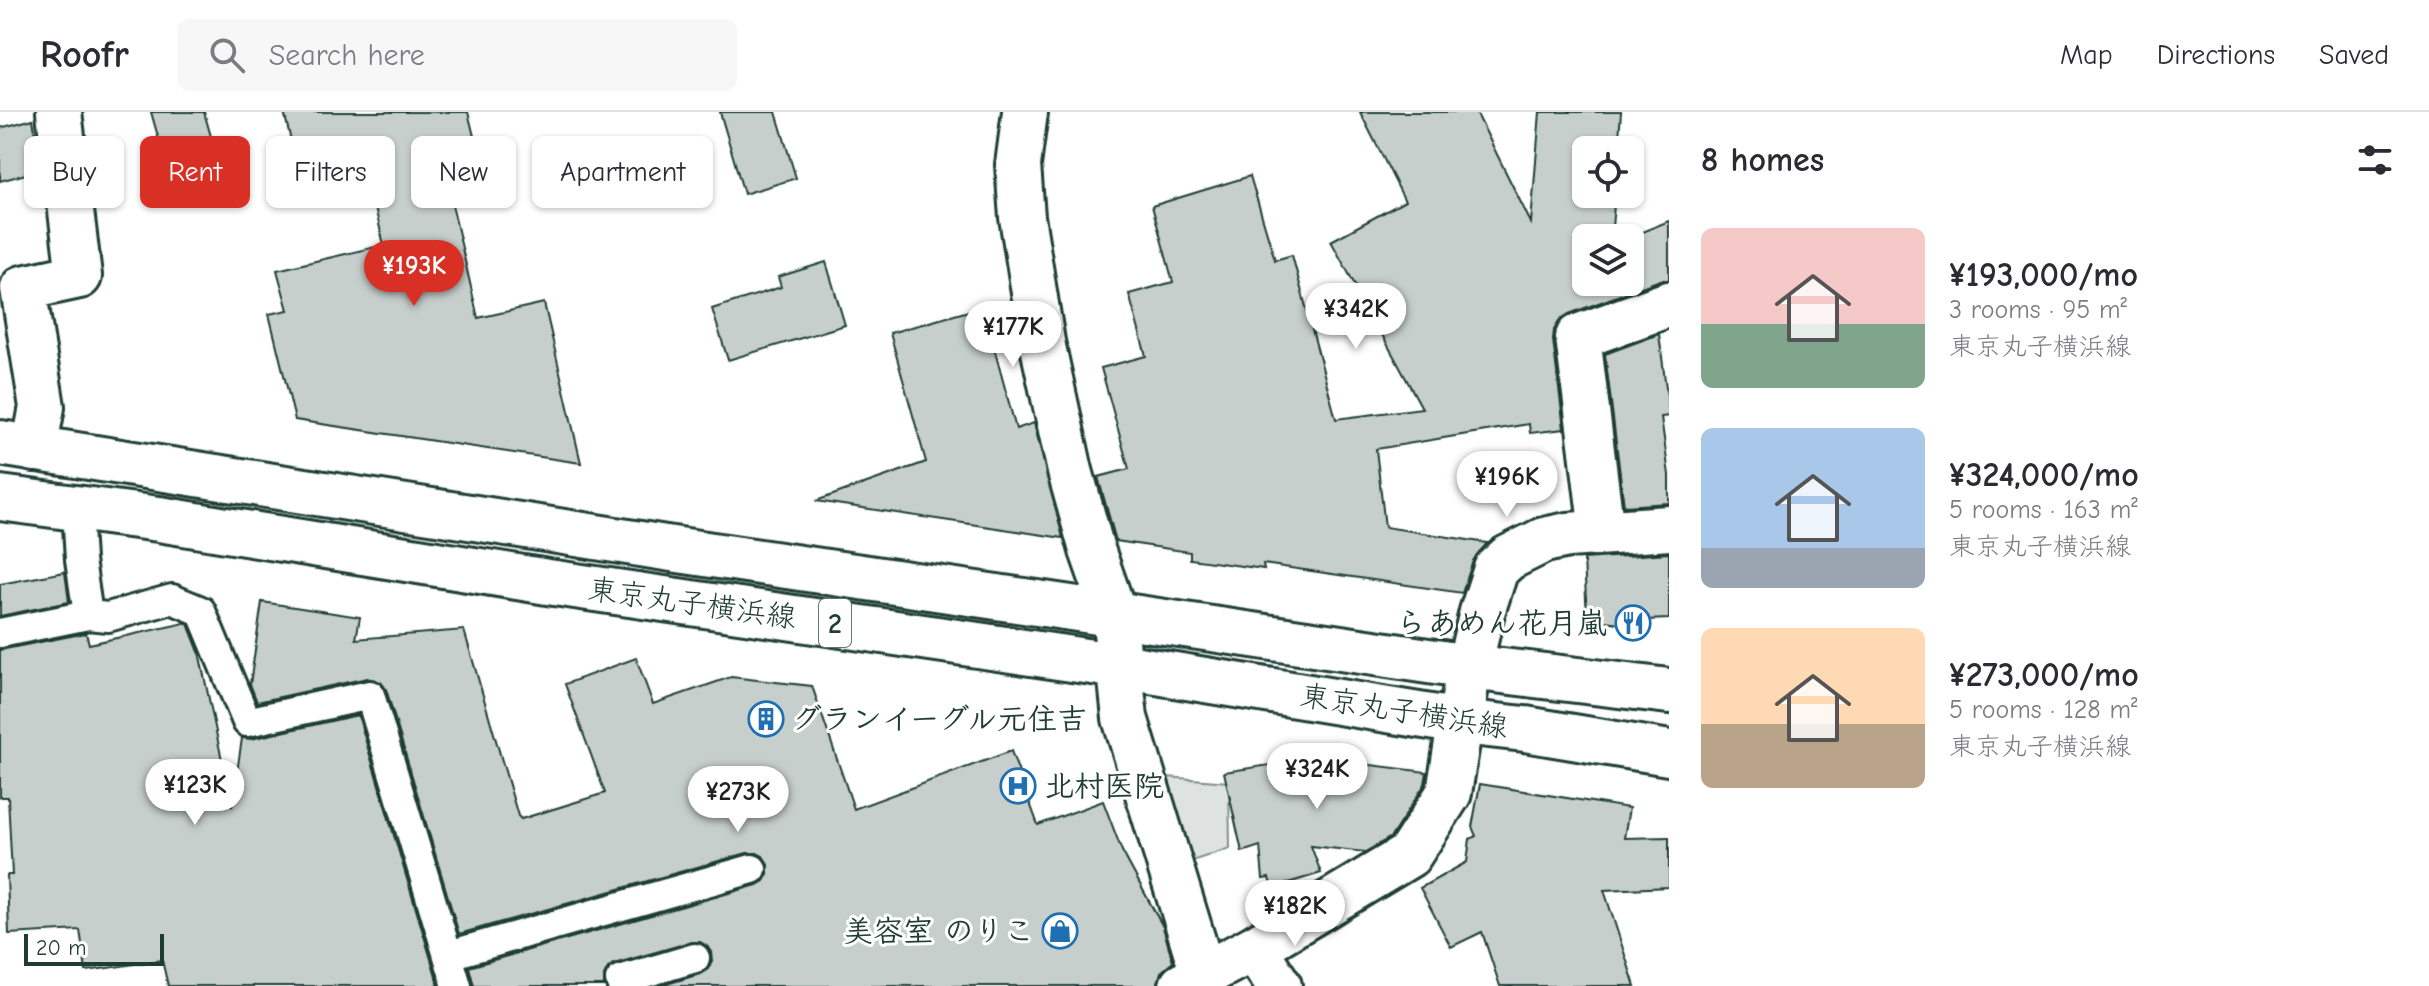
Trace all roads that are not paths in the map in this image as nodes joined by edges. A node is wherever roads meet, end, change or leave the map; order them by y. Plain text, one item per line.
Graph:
1 (59, 112) edge
2 (1025, 112) edge
3 (1669, 304) edge
4 (17, 446) edge
5 (0, 498) edge
6 (77, 509) junction
7 (1669, 528) edge
8 (1602, 532) junction
9 (1114, 613) junction
10 (88, 615) junction
11 (0, 633) edge
12 (1120, 666) junction
13 (1469, 667) junction
14 (1669, 691) edge
15 (1461, 722) junction
16 (1669, 753) edge
17 (752, 869) dead end
18 (1254, 948) junction
19 (449, 955) junction
20 (695, 958) dead end
21 (1193, 980) edge
22 (457, 986) edge
23 (622, 986) edge
24 (1279, 986) edge

1 - 4 main road
2 - 9 main road
3 - 8 main road
4 - 9 main road, 東京丸子横浜線 / 2
5 - 6 main road, 東京丸子横浜線 / 2
6 - 10 lane
6 - 12 main road, 東京丸子横浜線 / 2
7 - 8 main road
8 - 13 main road
9 - 12 main road
9 - 13 main road, 東京丸子横浜線 / 2
10 - 11 lane
10 - 19 lane
12 - 15 main road, 東京丸子横浜線 / 2
12 - 21 main road
13 - 14 main road, 東京丸子横浜線 / 2
13 - 15 main road
15 - 16 main road, 東京丸子横浜線 / 2
15 - 18 main road
17 - 19 lane
18 - 21 main road
18 - 24 main road
19 - 22 lane
20 - 23 lane

